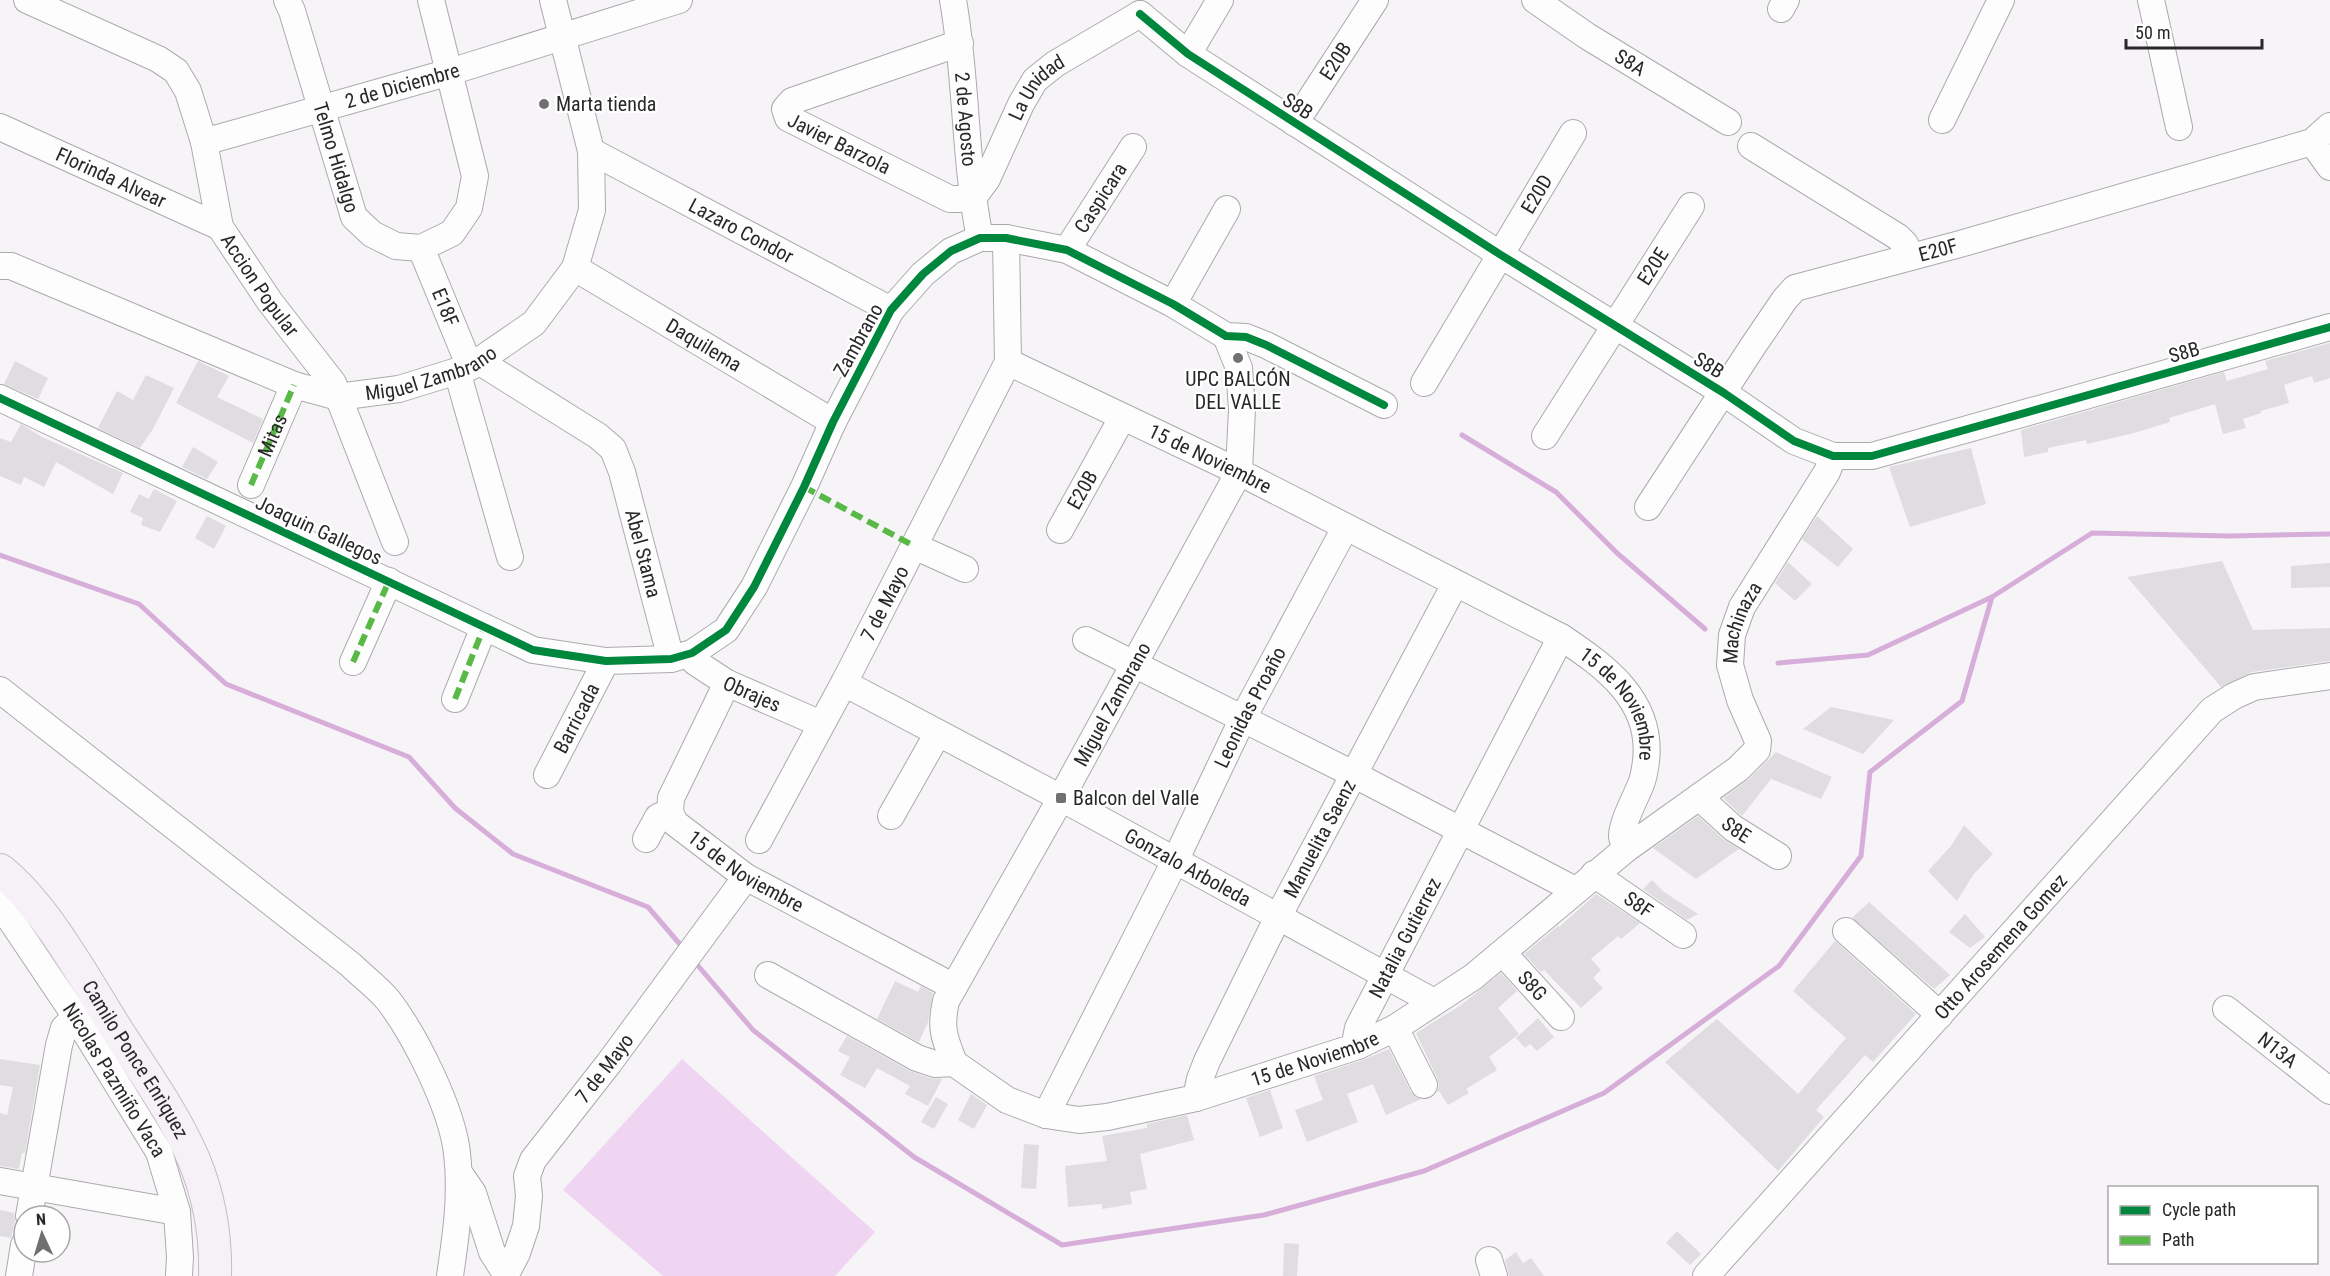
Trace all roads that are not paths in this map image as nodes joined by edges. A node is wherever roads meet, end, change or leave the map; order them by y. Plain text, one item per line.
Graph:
1 (287, 0) edge
2 (431, 0) edge
3 (554, 0) edge
4 (680, 0) edge
5 (953, 0) edge
6 (1220, 0) edge
7 (1375, 0) edge
8 (1535, 0) edge
9 (2001, 0) edge
10 (2151, 0) edge
11 (33, 1) edge
12 (1139, 7) edge
13 (563, 36) junction
14 (960, 43) junction
15 (1188, 54) junction
16 (450, 72) junction
17 (321, 109) junction
18 (1942, 120) dead end
19 (1728, 122) dead end
20 (1295, 123) junction
21 (0, 127) edge
22 (2179, 127) dead end
23 (1573, 133) dead end
24 (2321, 134) edge
25 (204, 142) junction
26 (1751, 146) dead end
27 (1133, 147) dead end
28 (591, 152) junction
29 (2330, 167) edge
30 (972, 199) junction
31 (1691, 206) dead end
32 (1227, 209) dead end
33 (220, 228) junction
34 (980, 238) junction
35 (1006, 238) junction
36 (421, 248) junction
37 (1068, 250) junction
38 (1501, 255) junction
39 (1911, 257) junction
40 (0, 266) edge
41 (575, 268) junction
42 (1173, 304) junction
43 (891, 310) junction
44 (1615, 325) junction
45 (2330, 327) edge
46 (1226, 336) junction
47 (1008, 362) junction
48 (469, 367) junction
49 (1424, 383) dead end
50 (294, 385) junction
51 (1724, 393) junction
52 (338, 397) junction
53 (0, 398) edge
54 (1384, 405) dead end
55 (1122, 418) junction
56 (833, 422) junction
57 (1545, 436) dead end
58 (1833, 456) junction
59 (1239, 472) junction
60 (251, 485) dead end
61 (1648, 507) dead end
62 (1345, 528) junction
63 (1060, 530) dead end
64 (394, 542) dead end
65 (914, 546) junction
66 (510, 557) dead end
67 (966, 569) dead end
68 (389, 582) junction
69 (1455, 584) junction
70 (484, 627) junction
71 (1561, 637) junction
72 (1086, 640) dead end
73 (682, 656) junction
74 (606, 661) junction
75 (353, 662) dead end
76 (632, 662) joint
77 (1134, 664) junction
78 (2330, 676) edge
79 (727, 683) junction
80 (844, 683) junction
81 (0, 690) edge
82 (455, 699) dead end
83 (1243, 718) junction
84 (821, 724) junction
85 (938, 733) junction
86 (1353, 774) junction
87 (547, 775) dead end
88 (1699, 797) junction
89 (1061, 798) junction
90 (670, 812) junction
91 (891, 816) dead end
92 (1459, 831) junction
93 (646, 839) dead end
94 (759, 840) dead end
95 (1626, 849) junction
96 (1778, 856) dead end
97 (1175, 861) junction
98 (0, 870) edge
99 (746, 877) junction
100 (1585, 882) junction
101 (0, 904) edge
102 (1278, 917) junction
103 (1846, 931) dead end
104 (1683, 935) dead end
105 (1503, 953) junction
106 (768, 975) dead end
107 (1385, 975) junction
108 (954, 987) junction
109 (1434, 1002) junction
110 (2226, 1009) dead end
111 (1940, 1015) junction
112 (76, 1017) junction
113 (1561, 1017) dead end
114 (1395, 1028) junction
115 (1358, 1046) junction
116 (954, 1063) junction
117 (1424, 1085) dead end
118 (2330, 1091) edge
119 (1196, 1098) junction
120 (1046, 1115) junction
121 (458, 1171) junction
122 (0, 1181) edge
123 (33, 1187) junction
124 (31, 1204) edge
125 (177, 1212) junction
126 (506, 1275) edge
127 (179, 1276) edge
128 (215, 1276) edge
129 (450, 1276) edge
130 (1706, 1276) edge

1 - 17 street, Telmo Hidalgo
2 - 16 street
3 - 13 street, Miguel Zambrano
4 - 13 street, 2 de Diciembre
5 - 14 street, 2 de Agosto
6 - 15 street
7 - 20 street, E20B
8 - 19 street, S8A
9 - 18 street
10 - 22 street
11 - 25 street, Accion Popular
12 - 15 street, S8B
12 - 30 street, La Unidad
13 - 16 street, 2 de Diciembre
13 - 28 street, Miguel Zambrano
14 - 30 street, 2 de Agosto
14 - 30 street, Javier Barzola
15 - 20 street, S8B
16 - 17 street, 2 de Diciembre
16 - 36 street
17 - 25 street, 2 de Diciembre
17 - 36 street, Telmo Hidalgo
20 - 38 street, S8B
21 - 33 street, Florinda Alvear
23 - 38 street, E20D
24 - 29 street
24 - 39 street, E20F
25 - 33 street, Accion Popular
26 - 39 street
27 - 37 street, Caspicara
28 - 41 street, Miguel Zambrano
28 - 43 street, Lazaro Condor
30 - 34 street, 2 de Agosto
31 - 44 street, E20E
32 - 42 street
33 - 52 street, Accion Popular
34 - 35 street, Zambrano
34 - 43 street, Zambrano
35 - 37 street, Zambrano
35 - 47 street
36 - 48 street, E18F
37 - 42 street, Zambrano
38 - 44 street, S8B
38 - 49 street, E20D
39 - 51 street, E20F
40 - 50 street, Miguel Zambrano
41 - 48 street, Miguel Zambrano
41 - 56 street, Daquilema
42 - 46 street, Zambrano
43 - 56 street, Zambrano
44 - 51 street, S8B
44 - 57 street, E20E
45 - 58 street, S8B
46 - 54 street, Zambrano
46 - 59 street, Miguel Zambrano
47 - 55 street, 15 de Noviembre
47 - 65 street, 7 de Mayo
48 - 52 street, Miguel Zambrano
48 - 66 street, E18F
48 - 73 street, Abel Stama
50 - 52 street, Miguel Zambrano
50 - 60 street, Mitas
51 - 58 street, S8B
51 - 61 street, E20F
52 - 64 street, Accion Popular
53 - 68 street, Joaquin Gallegos
55 - 59 street, 15 de Noviembre
55 - 63 street, E20B
56 - 73 street, Zambrano
58 - 88 street, Machinaza
59 - 62 street, 15 de Noviembre
59 - 77 street, Miguel Zambrano
62 - 69 street, 15 de Noviembre
62 - 83 street, Leonidas Proaño
65 - 67 street
65 - 80 street, 7 de Mayo
68 - 70 street, Joaquin Gallegos
68 - 75 street
69 - 71 street, 15 de Noviembre
69 - 86 street, Manuelita Saenz
70 - 74 street, Joaquin Gallegos
70 - 82 street
71 - 92 street, Natalia Gutierrez
71 - 95 street, 15 de Noviembre
72 - 77 street
73 - 76 street, Zambrano
73 - 79 street, Obrajes
74 - 76 street, Joaquin Gallegos
74 - 87 street, Barricada
77 - 83 street
77 - 89 street, Miguel Zambrano
78 - 111 street, Otto Arosemena Gomez
79 - 84 street, Obrajes
79 - 90 street, 15 de Noviembre
80 - 84 street, 7 de Mayo
80 - 85 street, Gonzalo Arboleda
81 - 121 street
83 - 86 street
83 - 97 street, Leonidas Proaño
84 - 94 street, 7 de Mayo
85 - 89 street, Gonzalo Arboleda
85 - 91 street
86 - 92 street
86 - 102 street, Manuelita Saenz
88 - 95 street, Machinaza
88 - 96 street, S8E
89 - 97 street, Gonzalo Arboleda
89 - 108 street, Miguel Zambrano
90 - 93 street
90 - 99 street, 15 de Noviembre
92 - 100 street
92 - 107 street, Natalia Gutierrez
95 - 100 street, 15 de Noviembre
97 - 102 street, Gonzalo Arboleda
97 - 120 street, Leonidas Proaño
98 - 128 main road, Camilo Ponce Enrìquez
99 - 108 street, 15 de Noviembre
99 - 126 street, 7 de Mayo
100 - 104 street, S8F
100 - 105 street, 15 de Noviembre
101 - 112 street, Nicolas Pazmiño Vaca
102 - 107 street, Gonzalo Arboleda
102 - 119 street, Manuelita Saenz
103 - 111 street
105 - 109 street, 15 de Noviembre
105 - 113 street, S8G
106 - 116 street
107 - 109 street, Gonzalo Arboleda
107 - 115 street, Natalia Gutierrez
108 - 116 street, Miguel Zambrano
109 - 114 street, 15 de Noviembre
110 - 118 street, N13A
111 - 130 street, Otto Arosemena Gomez
112 - 123 street
112 - 125 street, Nicolas Pazmiño Vaca
114 - 115 street, 15 de Noviembre
114 - 117 street
115 - 119 street, 15 de Noviembre
116 - 120 street, 15 de Noviembre
119 - 120 street, 15 de Noviembre
121 - 126 street
121 - 129 street
122 - 123 street
123 - 124 street
123 - 125 street
125 - 127 street, Nicolas Pazmiño Vaca

